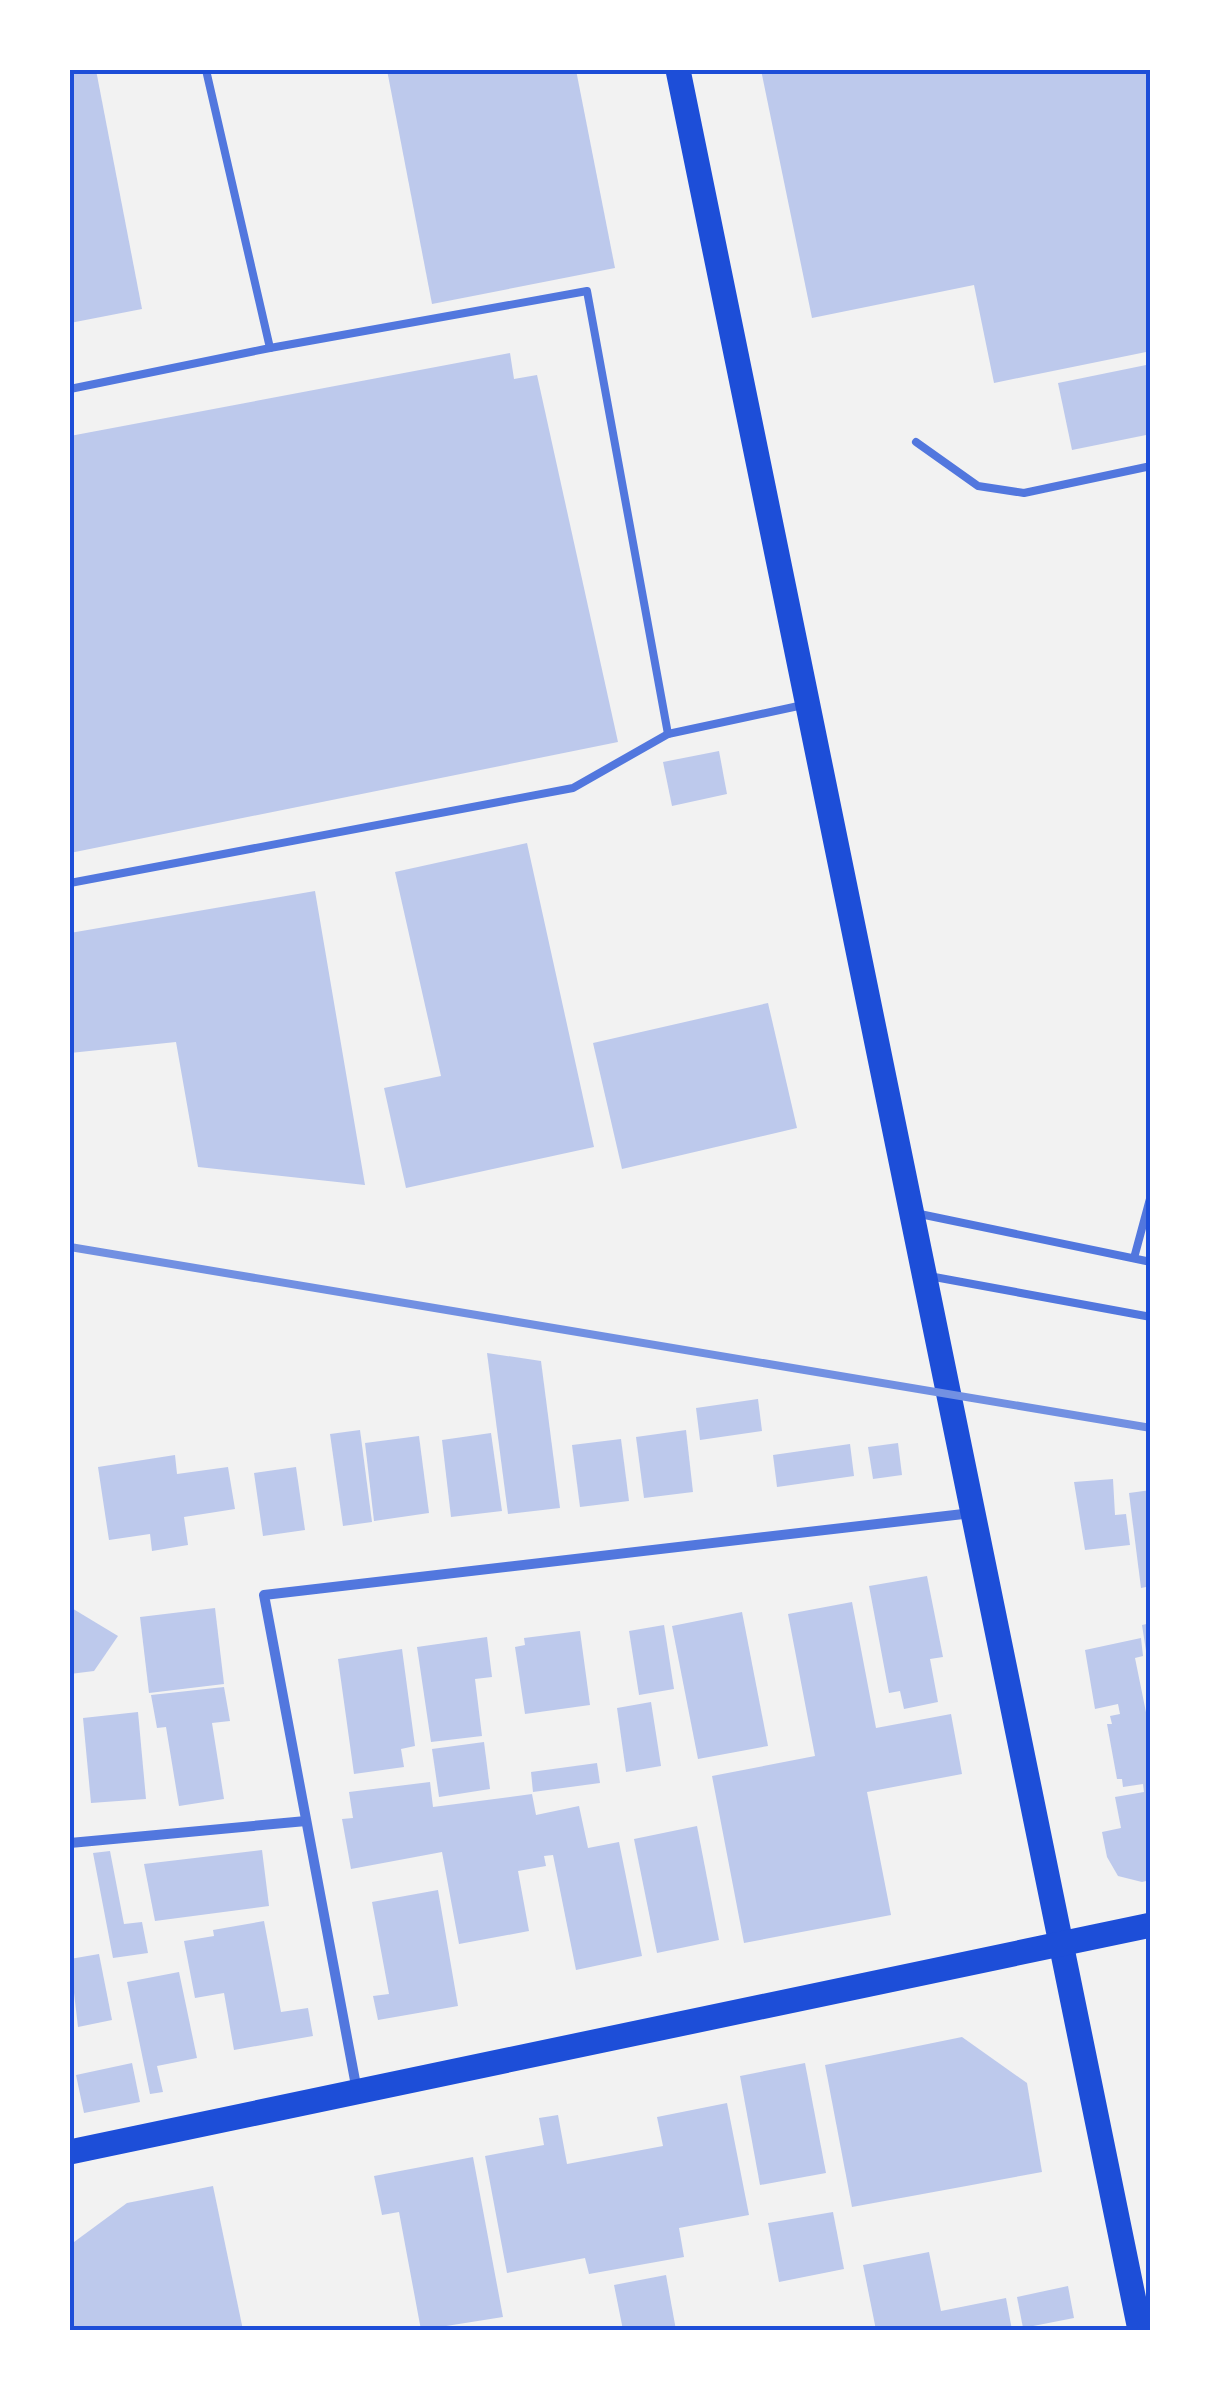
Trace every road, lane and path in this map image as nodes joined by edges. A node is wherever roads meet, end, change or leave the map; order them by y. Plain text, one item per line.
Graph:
1 (206, 70) edge
2 (678, 70) edge
3 (270, 348) junction
4 (70, 389) edge
5 (916, 442) dead end
6 (1151, 466) edge
7 (807, 704) junction
8 (668, 734) junction
9 (70, 882) edge
10 (1151, 1195) edge
11 (912, 1213) junction
12 (1134, 1258) junction
13 (1151, 1262) edge
14 (925, 1276) junction
15 (1151, 1317) edge
16 (974, 1512) junction
17 (306, 1821) junction
18 (70, 1843) edge
19 (1151, 1925) edge
20 (1062, 1944) junction
21 (357, 2092) junction
22 (70, 2152) edge
23 (1140, 2330) edge

1 - 3 lane
2 - 7 main road
3 - 4 lane
3 - 8 lane
5 - 6 lane
7 - 8 lane
7 - 11 main road
8 - 9 lane
10 - 12 lane
11 - 12 lane
11 - 14 main road
12 - 13 lane
14 - 15 lane
14 - 16 main road
16 - 17 street
16 - 20 main road
17 - 18 street
17 - 21 street
19 - 20 main road
20 - 21 main road
20 - 23 main road
21 - 22 main road

